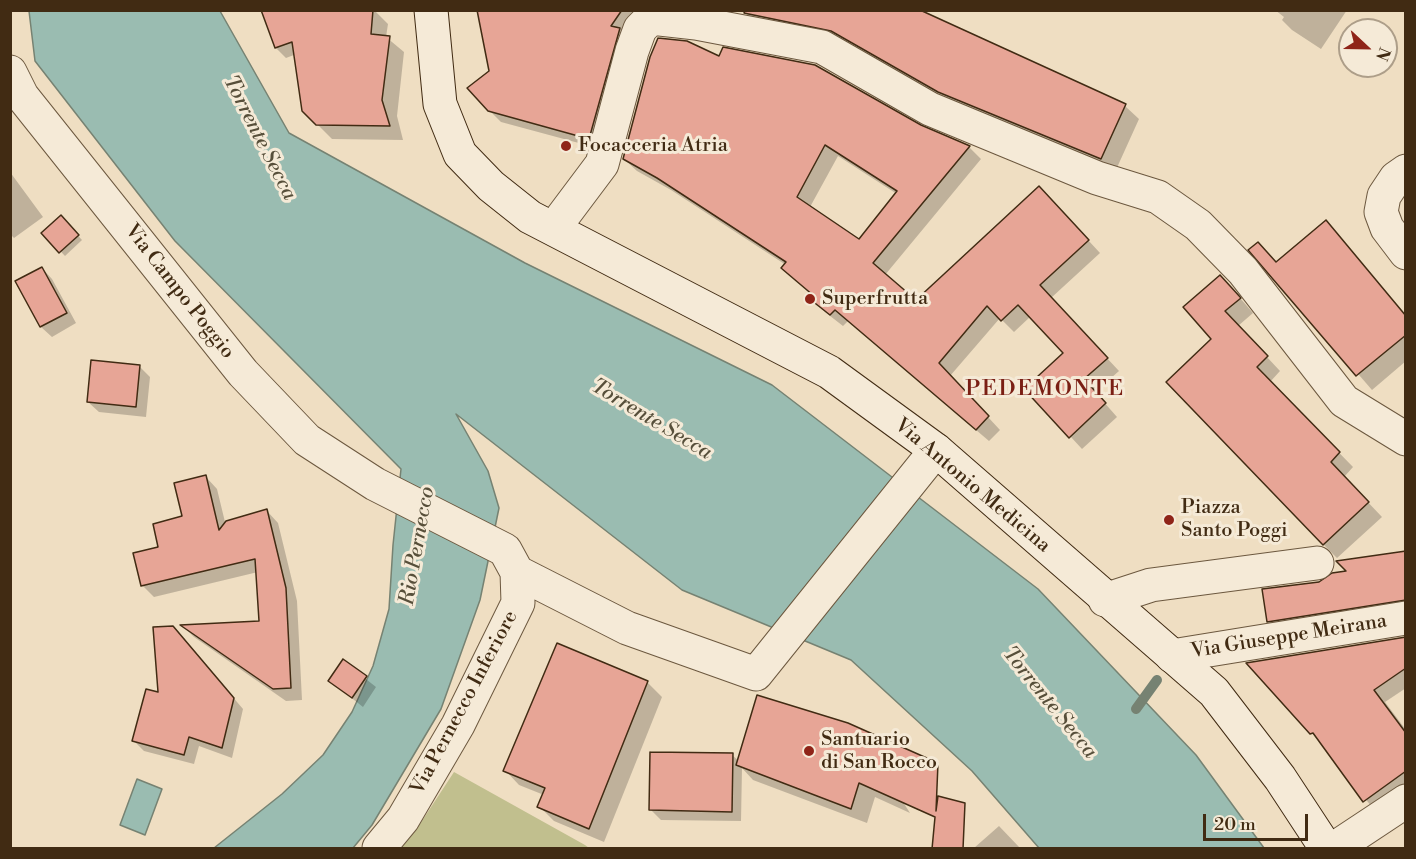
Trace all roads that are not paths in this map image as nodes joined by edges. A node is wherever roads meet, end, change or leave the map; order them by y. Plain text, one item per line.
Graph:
1 (431, 10) edge
2 (10, 72) edge
3 (1406, 171) edge
4 (554, 228) junction
5 (1406, 253) edge
6 (1406, 439) edge
7 (930, 458) junction
8 (511, 561) junction
9 (1317, 563) dead end
10 (1105, 600) junction
11 (1406, 618) edge
12 (1172, 656) junction
13 (1406, 801) edge
14 (380, 849) edge
15 (1326, 849) edge
16 (1335, 849) edge

1 - 4 street, Via Antonio Medicina
2 - 8 street, Via Campo Poggio
3 - 5 street
4 - 6 street
4 - 7 street, Via Antonio Medicina
7 - 8 street, Via Campo Poggio
7 - 10 street, Via Antonio Medicina
8 - 14 street, Via Pernecco Inferiore
9 - 10 street
10 - 12 street, Via Antonio Medicina
11 - 12 street, Via Giuseppe Meirana
12 - 15 street, Via Antonio Medicina
13 - 16 street

